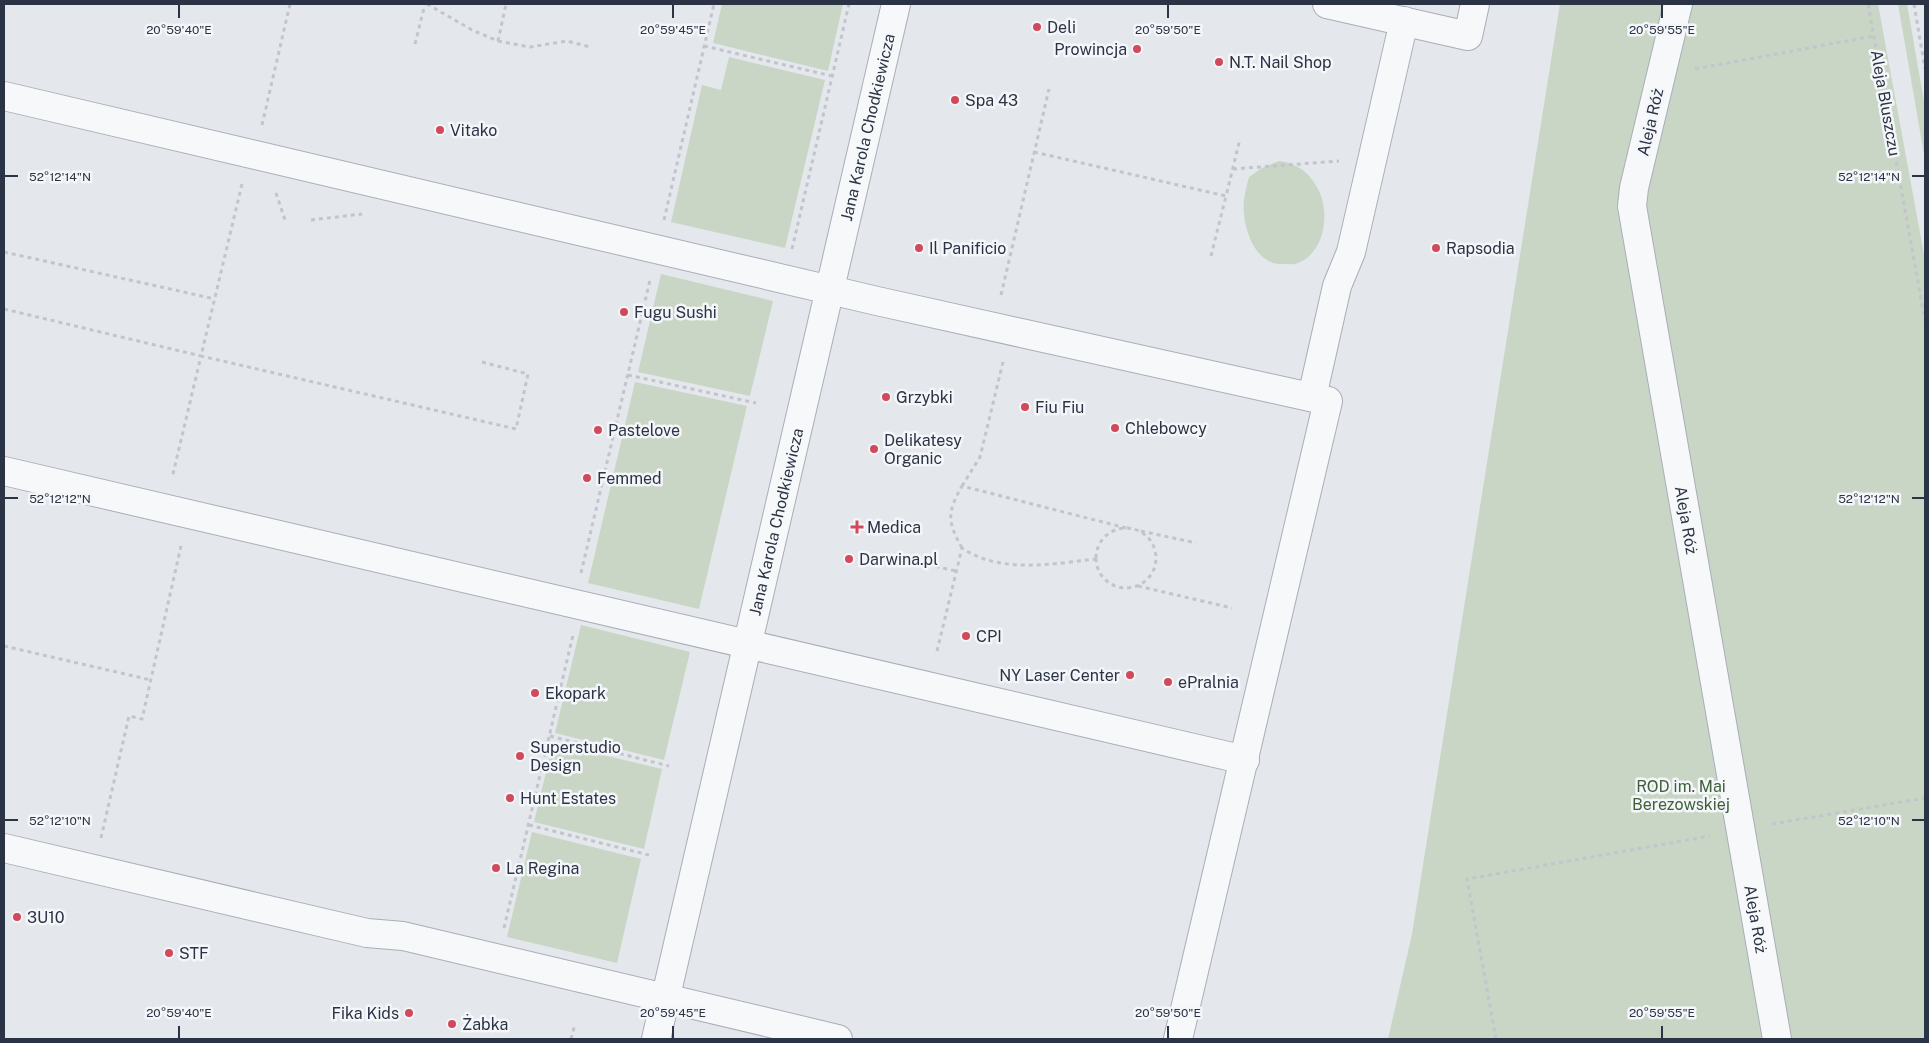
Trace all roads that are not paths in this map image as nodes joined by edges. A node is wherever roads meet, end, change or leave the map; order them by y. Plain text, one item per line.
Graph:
1 (896, 4) edge
2 (1327, 4) edge
3 (1475, 4) edge
4 (1678, 4) edge
5 (1404, 21) junction
6 (4, 96) edge
7 (831, 290) junction
8 (1312, 397) junction
9 (4, 471) edge
10 (748, 646) junction
11 (1245, 760) junction
12 (4, 848) edge
13 (665, 999) junction
14 (656, 1039) edge
15 (838, 1039) edge
16 (1178, 1039) edge
17 (1777, 1039) edge

1 - 7 street, Jana Karola Chodkiewicza
2 - 5 street
3 - 5 street
4 - 17 street, Aleja Róż
5 - 8 street
6 - 7 street
7 - 8 street
7 - 10 street, Jana Karola Chodkiewicza
8 - 11 street
9 - 10 street
10 - 11 street
10 - 13 street, Jana Karola Chodkiewicza
11 - 16 street
12 - 13 street
13 - 14 street, Jana Karola Chodkiewicza
13 - 15 street

